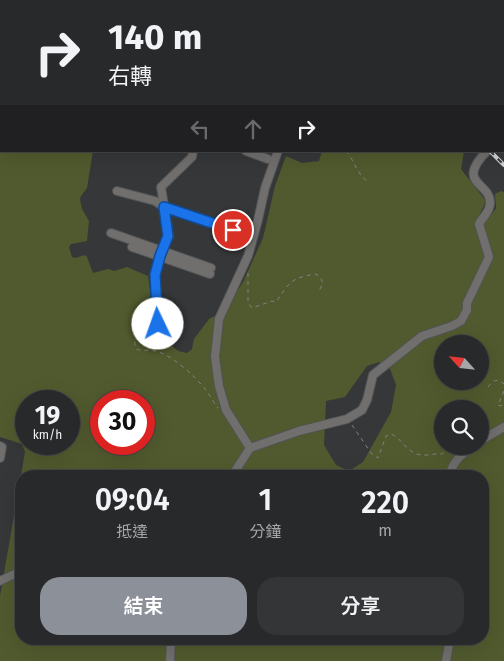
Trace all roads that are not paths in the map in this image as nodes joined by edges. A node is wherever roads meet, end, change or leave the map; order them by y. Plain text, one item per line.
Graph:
1 (193, 152) edge
2 (249, 152) edge
3 (278, 152) edge
4 (487, 152) edge
5 (268, 159) dead end
6 (117, 191) dead end
7 (164, 207) junction
8 (233, 230) dead end
9 (110, 233) dead end
10 (132, 247) dead end
11 (161, 254) junction
12 (211, 271) dead end
13 (158, 324) dead end
14 (504, 427) edge
15 (489, 436) edge
16 (1, 446) edge
17 (250, 448) junction
18 (460, 455) edge
19 (0, 458) edge
20 (236, 470) edge
21 (451, 470) edge
22 (15, 574) edge
23 (0, 581) edge
24 (171, 645) edge
25 (449, 645) edge
26 (170, 661) edge
27 (446, 661) edge

1 - 7 street
2 - 5 street
3 - 17 street
4 - 17 street
6 - 7 street
7 - 8 street
7 - 11 street
9 - 11 street
10 - 11 street
11 - 12 street
11 - 13 street
14 - 15 street
16 - 19 street
17 - 20 street
18 - 21 street
22 - 23 street
24 - 26 street
25 - 27 street

